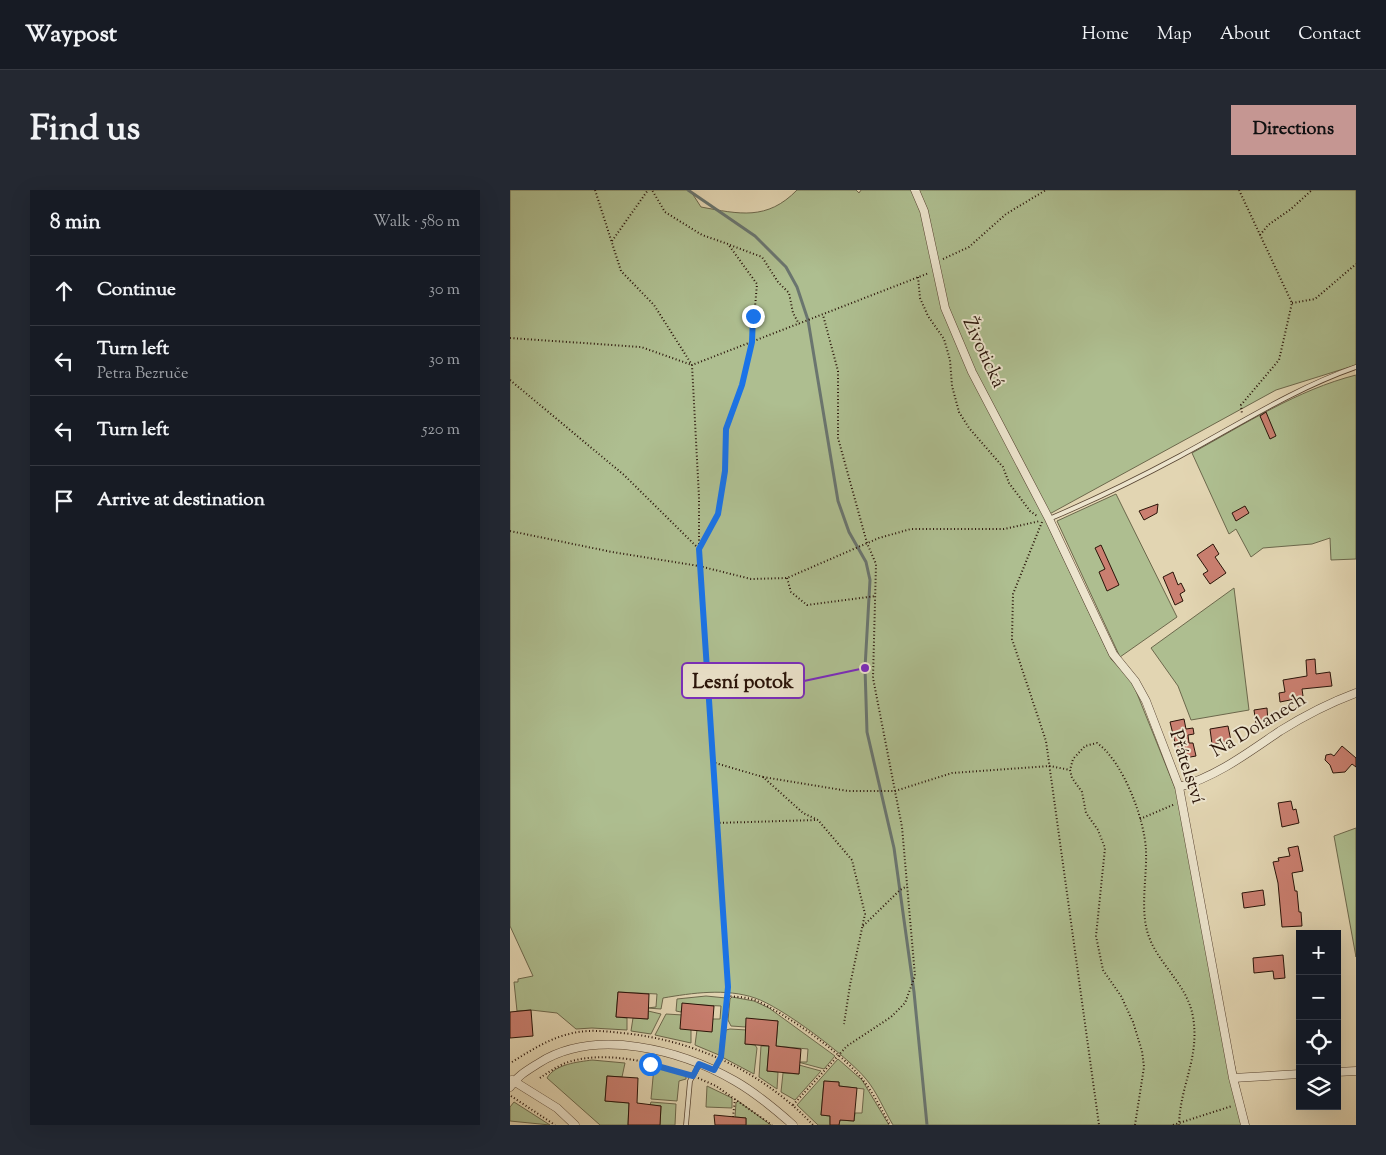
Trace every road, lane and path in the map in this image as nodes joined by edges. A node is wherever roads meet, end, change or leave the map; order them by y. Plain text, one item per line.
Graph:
1 (595, 190) edge
2 (648, 190) edge
3 (652, 190) edge
4 (916, 190) edge
5 (1046, 190) edge
6 (1239, 190) edge
7 (1312, 190) edge
8 (1260, 235) junction
9 (612, 241) junction
10 (728, 244) junction
11 (1356, 264) edge
12 (935, 267) junction
13 (918, 277) junction
14 (1292, 303) junction
15 (823, 315) junction
16 (800, 324) junction
17 (510, 338) edge
18 (752, 342) junction
19 (692, 365) junction
20 (1356, 367) edge
21 (510, 380) edge
22 (1242, 422) junction
23 (1046, 519) junction
24 (510, 530) edge
25 (867, 543) junction
26 (699, 549) junction
27 (699, 566) junction
28 (787, 578) junction
29 (876, 596) junction
30 (1356, 693) edge
31 (712, 762) junction
32 (1050, 766) junction
33 (1070, 770) junction
34 (763, 777) junction
35 (1179, 787) junction
36 (895, 792) junction
37 (1182, 801) junction
38 (1140, 819) junction
39 (818, 820) junction
40 (716, 823) junction
41 (907, 886) junction
42 (863, 926) junction
43 (727, 996) junction
44 (844, 1024) dead end
45 (838, 1056) junction
46 (699, 1064) junction
47 (714, 1070) junction
48 (1341, 1072) edge
49 (1356, 1072) edge
50 (1296, 1074) edge
51 (693, 1076) junction
52 (540, 1078) dead end
53 (1233, 1078) junction
54 (511, 1082) edge
55 (510, 1096) edge
56 (735, 1099) junction
57 (1240, 1104) junction
58 (793, 1105) dead end
59 (733, 1116) dead end
60 (1179, 1124) edge
61 (555, 1125) edge
62 (576, 1125) edge
63 (686, 1125) edge
64 (772, 1125) edge
65 (793, 1125) edge
66 (890, 1125) edge
67 (1099, 1125) edge
68 (1135, 1125) edge
69 (1172, 1125) edge
70 (1246, 1125) edge

1 - 9 path
2 - 9 path
3 - 10 path
4 - 12 street, Životická
5 - 12 path
6 - 8 path
7 - 8 path
8 - 14 path
9 - 19 path
10 - 16 path
10 - 18 path
11 - 14 path
12 - 13 path
12 - 23 street, Životická
13 - 15 path
13 - 23 path
14 - 22 path
15 - 16 path
15 - 25 path
16 - 18 path
17 - 19 path
18 - 19 path
18 - 26 path
19 - 26 path
20 - 22 lane
21 - 26 path
22 - 23 lane
23 - 25 path
23 - 32 path
23 - 35 street, Přátelství
24 - 27 path
25 - 28 path
25 - 29 path
26 - 27 path
27 - 28 path
27 - 31 path
28 - 29 path
29 - 36 path
30 - 35 street, Na Dolanech
31 - 34 path
31 - 40 path
32 - 33 path
32 - 36 path
32 - 67 path
33 - 38 path
33 - 68 path
34 - 36 path
34 - 39 path
35 - 37 street, Přátelství
36 - 41 path
37 - 38 path
37 - 53 street, Přátelství
38 - 60 path
39 - 40 path
39 - 42 path
40 - 43 path
41 - 42 path
41 - 45 path
42 - 44 path
43 - 45 path
43 - 47 path
45 - 58 path
45 - 66 path
46 - 47 street
46 - 51 lane
46 - 54 street
47 - 65 street
48 - 49 street
50 - 53 street
51 - 52 path
51 - 56 path
51 - 63 lane
53 - 57 street, Přátelství
54 - 62 street
55 - 61 path
56 - 59 path
56 - 64 path
57 - 60 path
57 - 70 street, Přátelství
60 - 69 path

